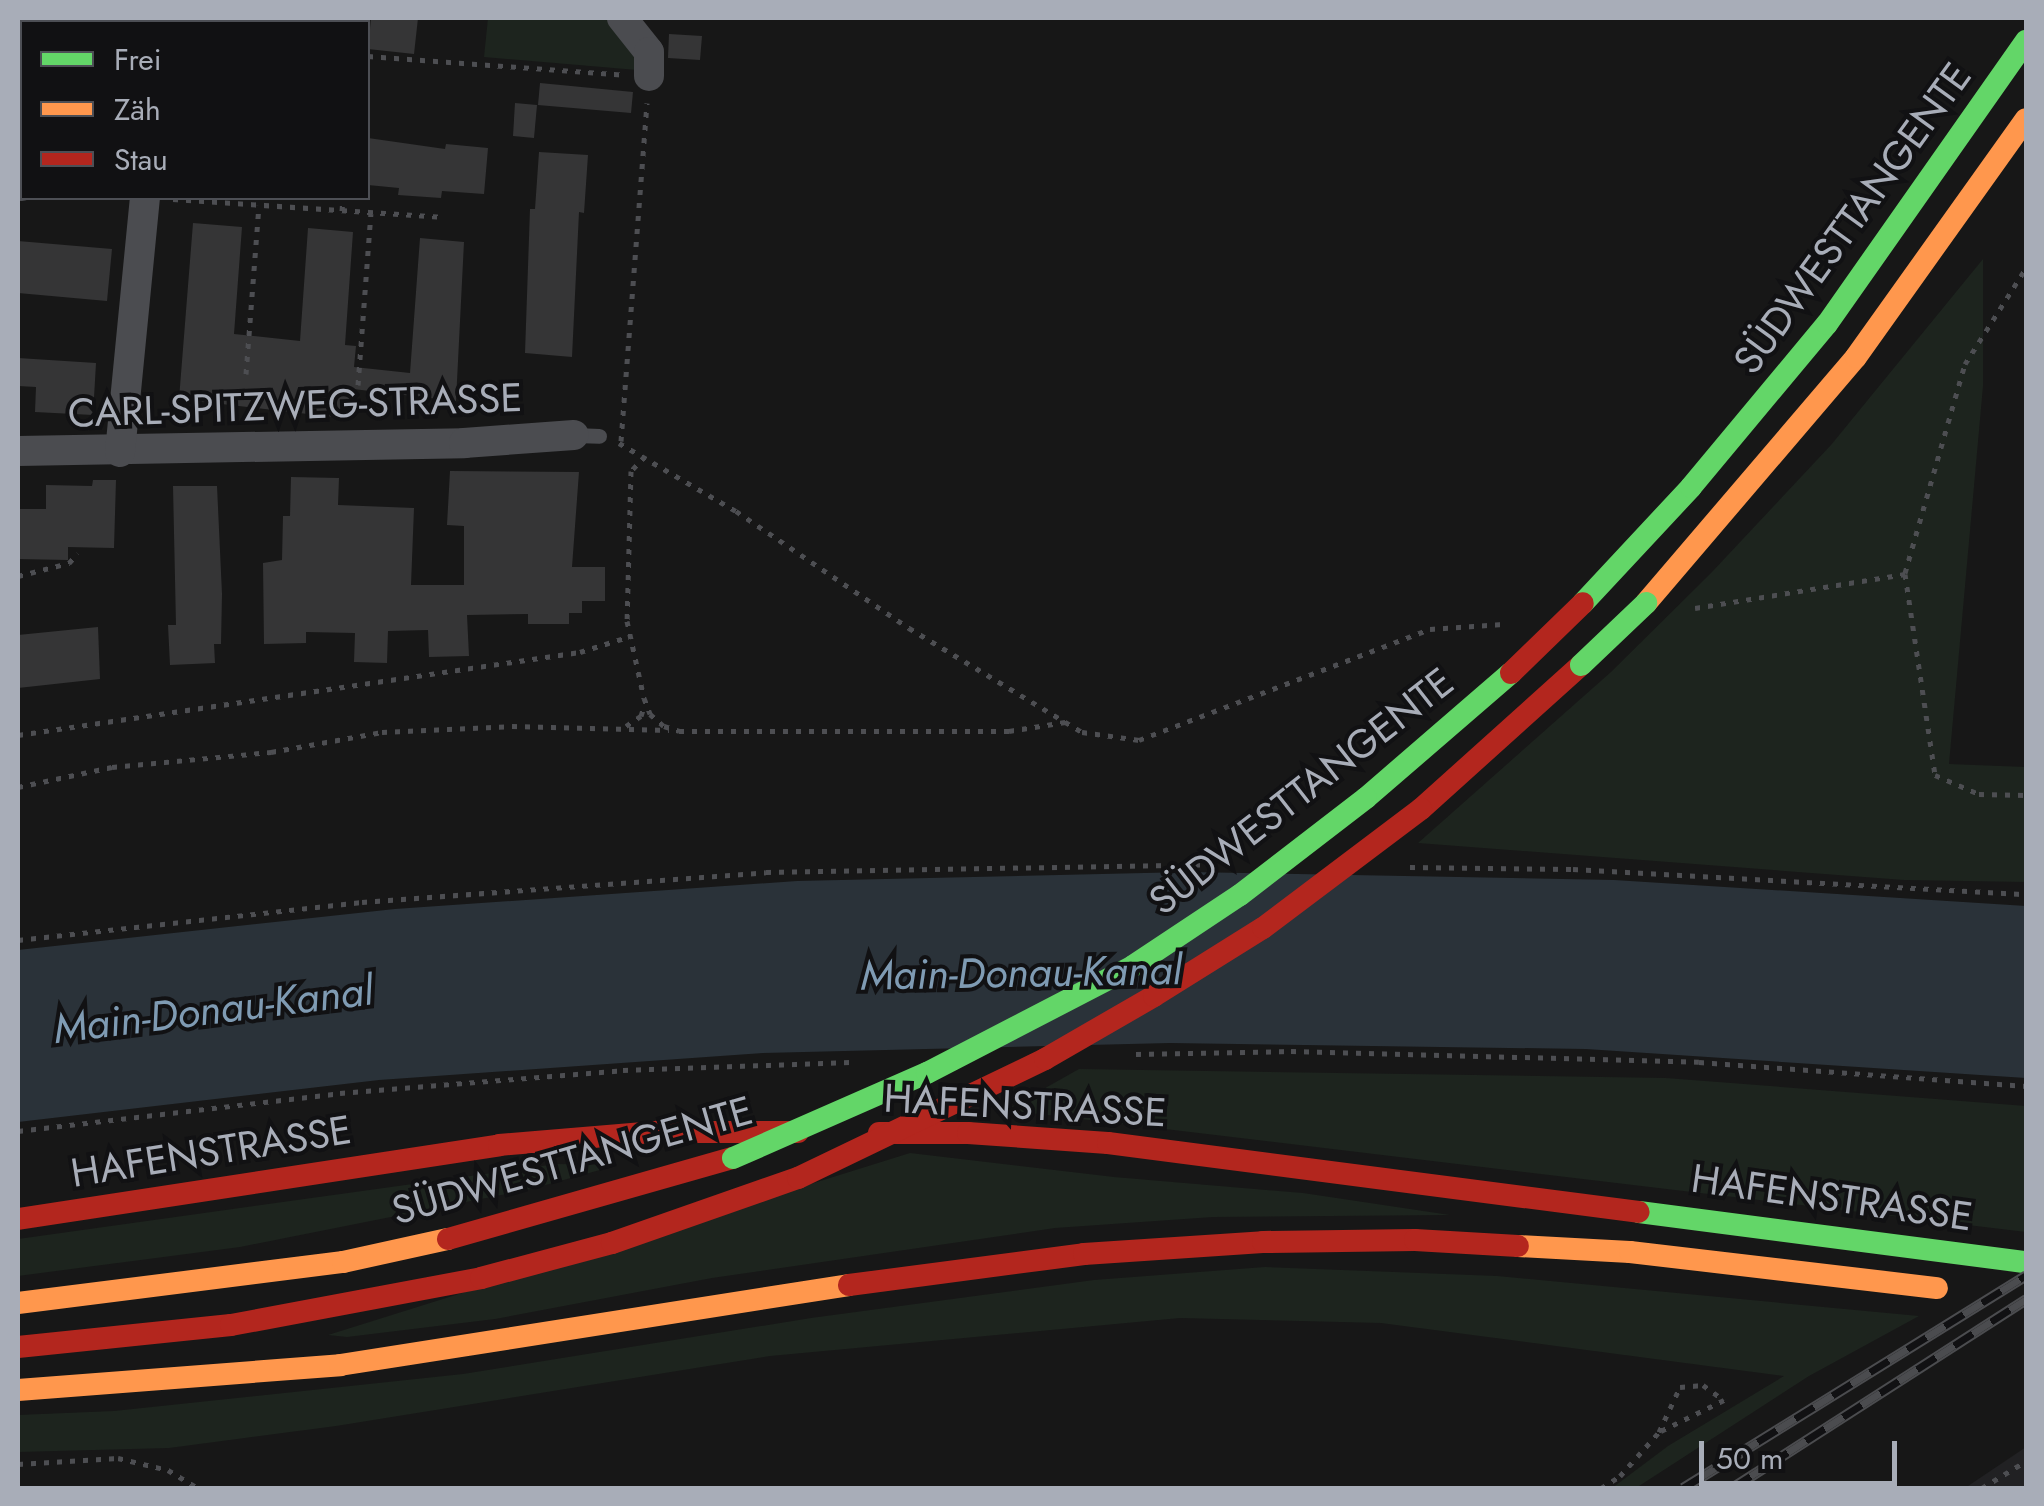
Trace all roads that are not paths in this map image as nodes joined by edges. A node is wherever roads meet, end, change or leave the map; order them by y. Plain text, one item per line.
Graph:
1 (622, 18) edge
2 (2026, 40) edge
3 (649, 76) road end
4 (2026, 119) edge
5 (144, 200) edge
6 (587, 436) road end
7 (18, 452) edge
8 (120, 452) junction
9 (18, 1219) edge
10 (2026, 1262) edge
11 (1970, 1293) dead end
12 (18, 1303) edge
13 (18, 1347) edge
14 (18, 1390) edge

1 - 3 street
2 - 12 highway, SÜDWESTTANGENTE, bridge
4 - 13 highway, SÜDWESTTANGENTE, bridge
5 - 8 street
6 - 8 street, CARL-SPITZWEG-STRASSE
7 - 8 street, CARL-SPITZWEG-STRASSE
9 - 10 highway, HAFENSTRASSE
11 - 14 highway, HAFENSTRASSE

